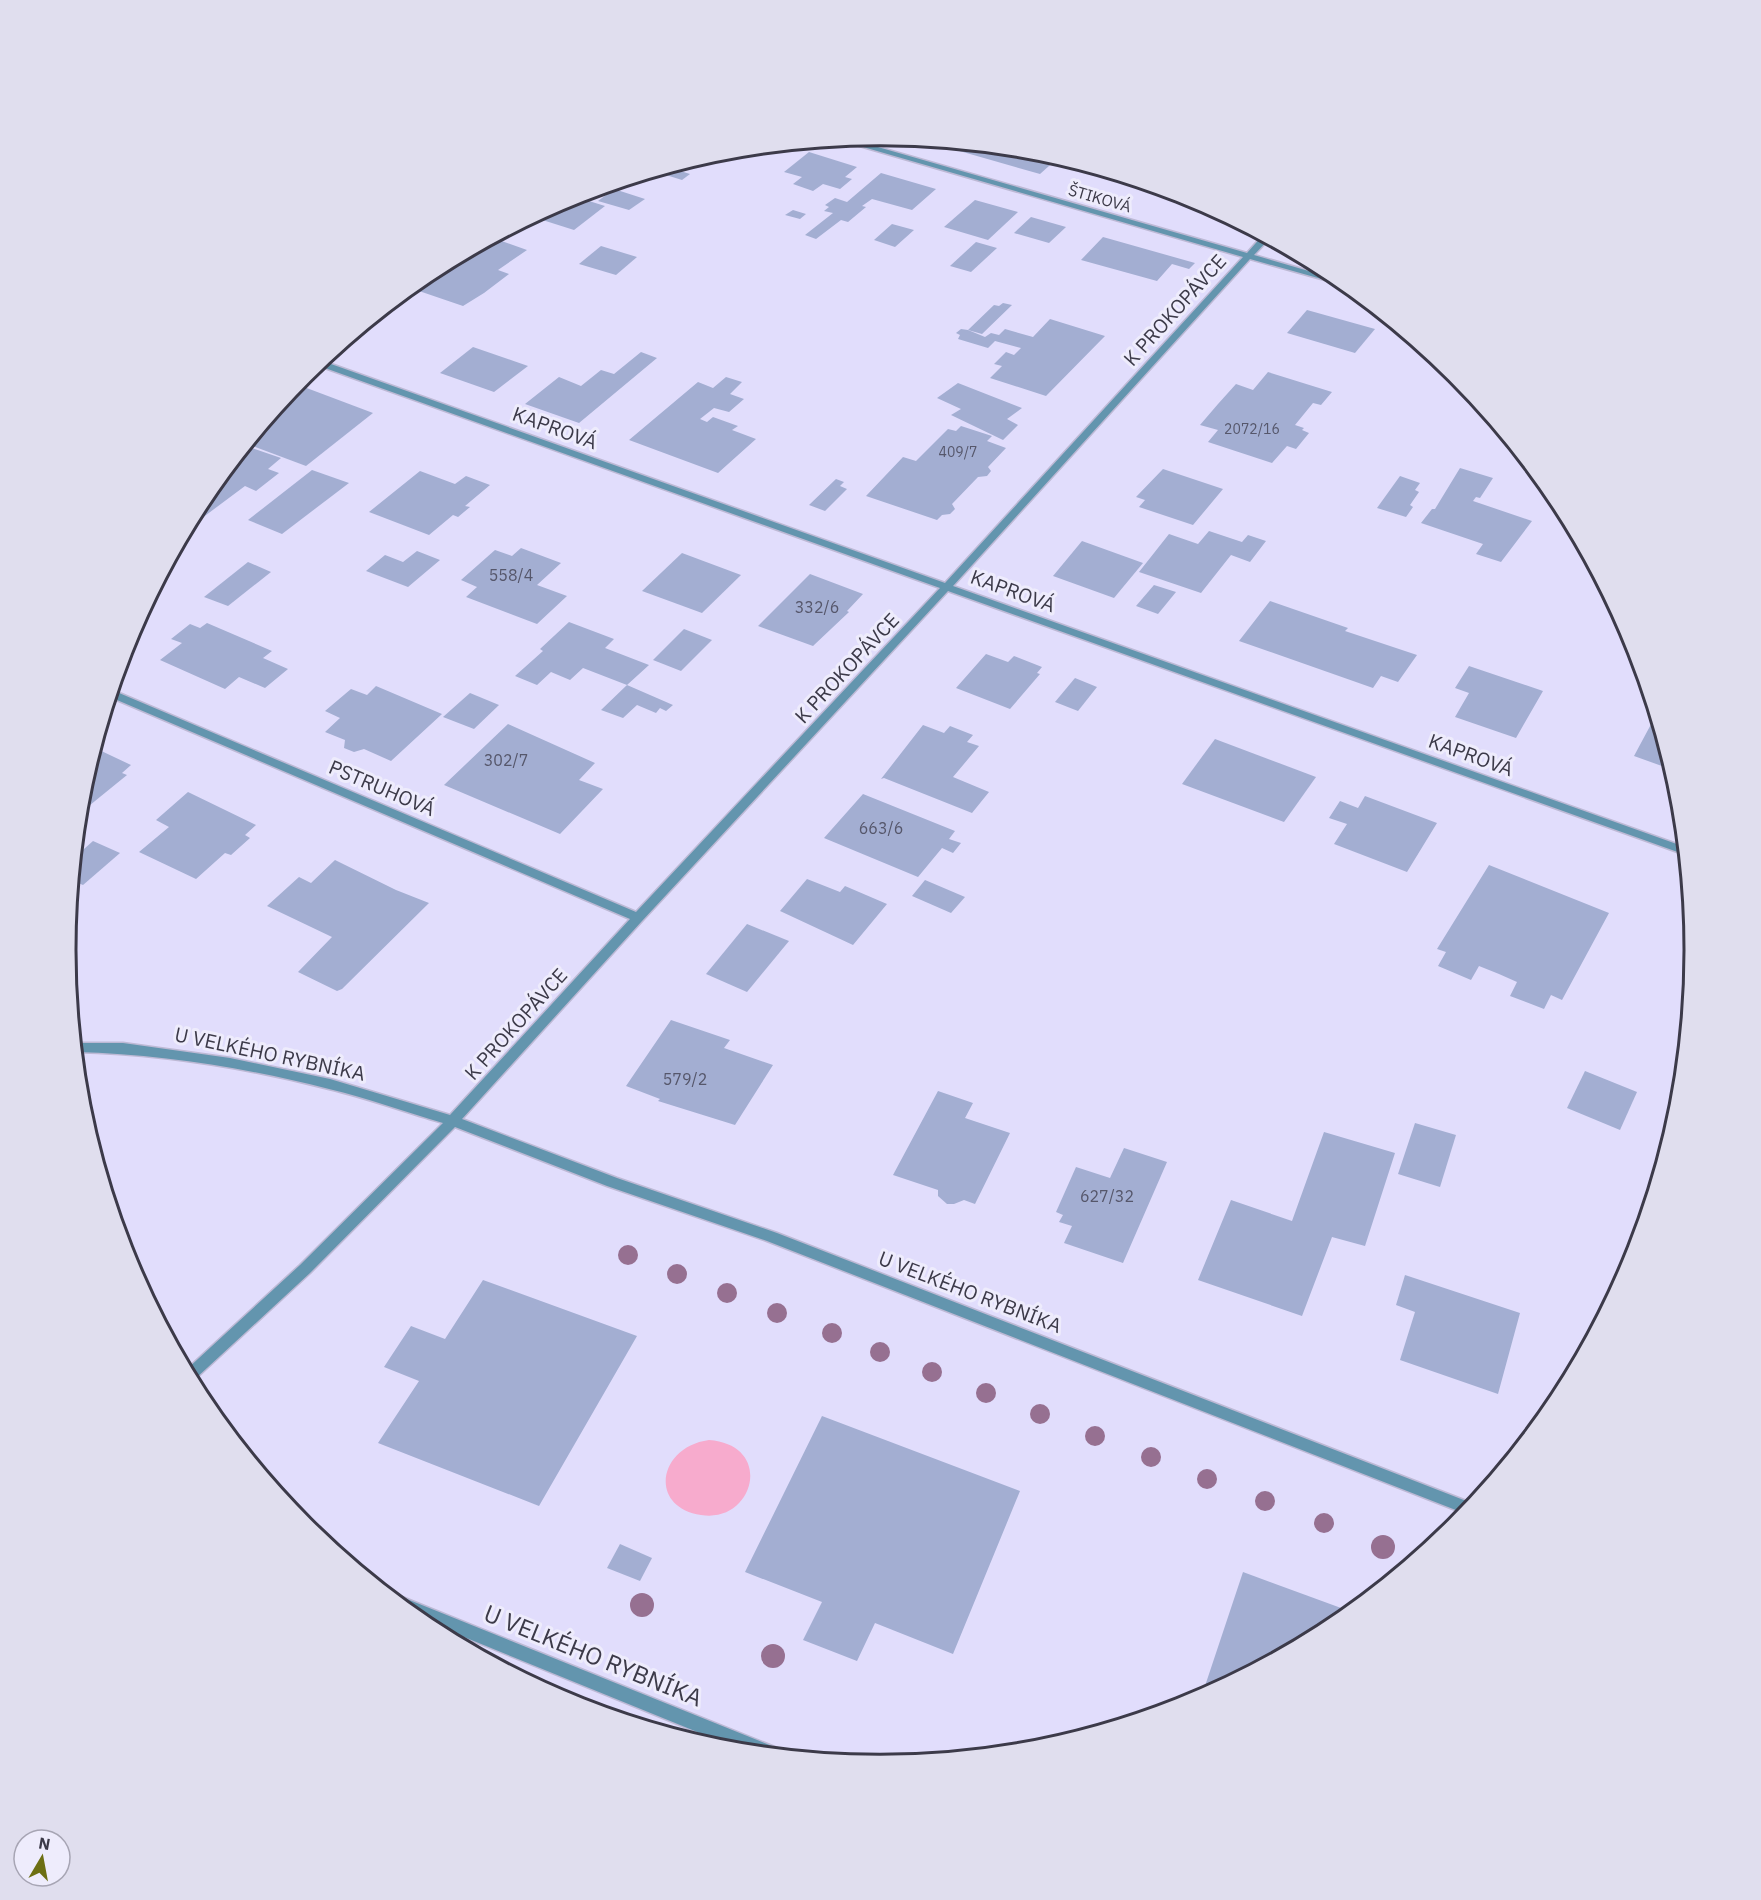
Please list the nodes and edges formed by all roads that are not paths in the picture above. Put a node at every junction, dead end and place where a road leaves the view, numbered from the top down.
1 (869, 146) edge
2 (1261, 242) edge
3 (1248, 256) junction
4 (1320, 277) edge
5 (328, 366) dead end
6 (948, 586) junction
7 (118, 696) edge
8 (1678, 849) edge
9 (638, 918) junction
10 (82, 1047) edge
11 (453, 1122) junction
12 (195, 1370) edge
13 (1461, 1506) edge
14 (427, 1614) edge
15 (740, 1742) edge

1 - 3 street, ŠTIKOVÁ
2 - 3 street, K PROKOPÁVCE
3 - 4 street, ŠTIKOVÁ
3 - 6 street, K PROKOPÁVCE
5 - 6 street, KAPROVÁ
6 - 8 street, KAPROVÁ
6 - 9 street, K PROKOPÁVCE
7 - 9 street, PSTRUHOVÁ
9 - 11 street, K PROKOPÁVCE
10 - 11 street, U VELKÉHO RYBNÍKA
11 - 12 street
11 - 13 street, U VELKÉHO RYBNÍKA
14 - 15 street, U VELKÉHO RYBNÍKA

